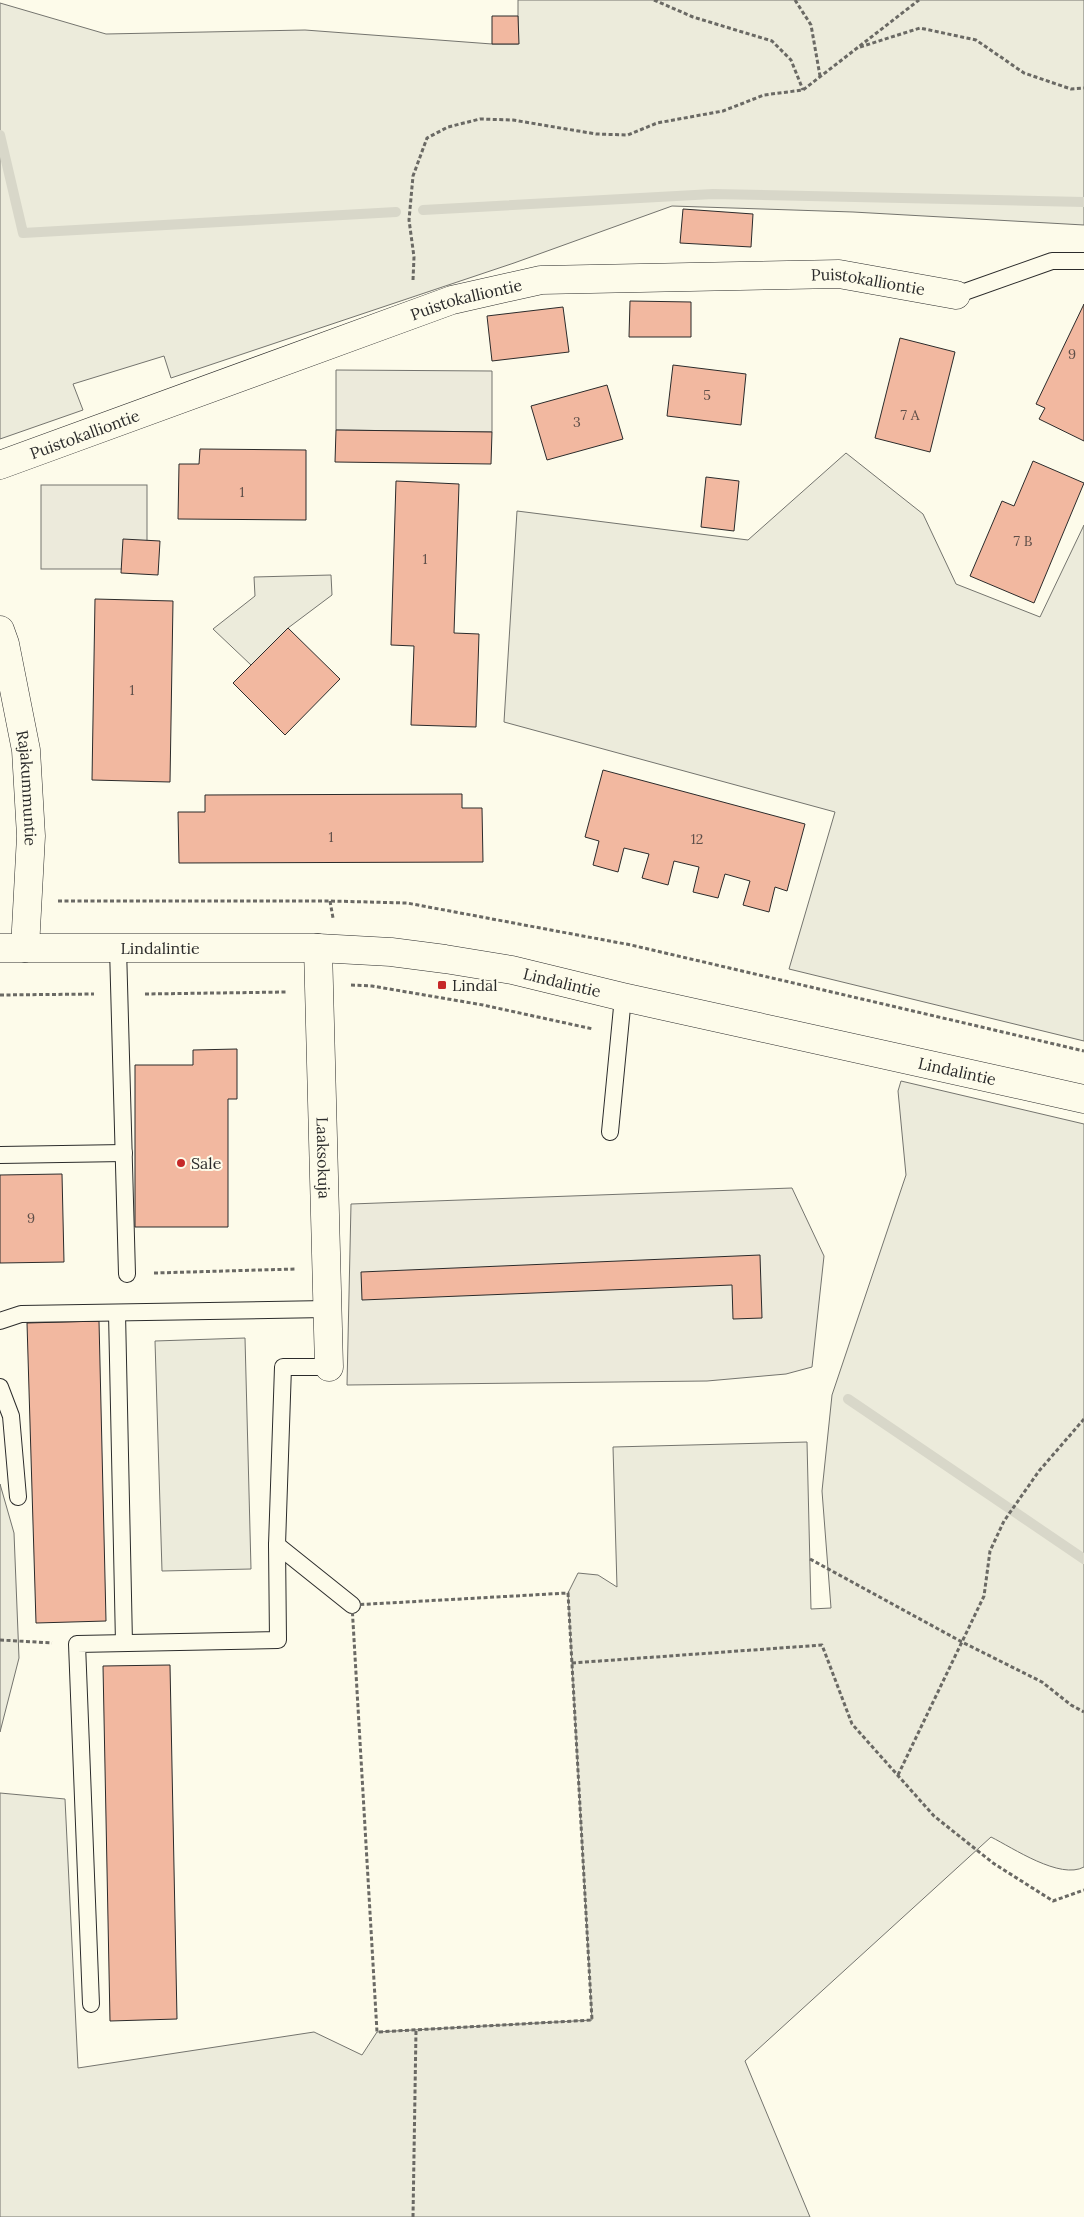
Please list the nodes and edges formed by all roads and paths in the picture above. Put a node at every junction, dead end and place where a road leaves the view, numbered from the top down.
1 (654, 0) edge
2 (795, 0) edge
3 (919, 0) edge
4 (857, 48) junction
5 (820, 76) junction
6 (1084, 88) edge
7 (803, 90) junction
8 (1084, 261) edge
9 (956, 295) joint
10 (424, 310) junction
11 (0, 465) edge
12 (0, 630) edge
13 (28, 902) junction
14 (12, 948) edge
15 (118, 948) junction
16 (318, 948) junction
17 (319, 991) junction
18 (120, 994) junction
19 (0, 995) edge
20 (623, 997) junction
21 (618, 1034) junction
22 (1084, 1051) edge
23 (1084, 1099) edge
24 (610, 1132) dead end
25 (124, 1153) junction
26 (0, 1155) edge
27 (326, 1268) junction
28 (127, 1274) joint
29 (326, 1309) junction
30 (116, 1313) junction
31 (0, 1321) edge
32 (329, 1367) joint
33 (0, 1387) edge
34 (1084, 1419) edge
35 (18, 1497) dead end
36 (277, 1544) junction
37 (810, 1559) dead end
38 (352, 1605) junction
39 (0, 1640) edge
40 (962, 1642) junction
41 (124, 1643) junction
42 (77, 1644) junction
43 (572, 1662) junction
44 (1084, 1712) edge
45 (898, 1775) junction
46 (1084, 1890) edge
47 (91, 2004) dead end
48 (416, 2030) junction
49 (413, 2217) edge

1 - 7 path
2 - 5 path
3 - 4 path
4 - 5 path
4 - 6 path
5 - 7 path
7 - 10 path
8 - 9 lane
9 - 10 street, Puistokalliontie
10 - 11 street, Puistokalliontie
12 - 13 street, Rajakummuntie
13 - 14 street, Rajakummuntie
13 - 22 path
14 - 15 street, Lindalintie
15 - 16 street, Lindalintie
15 - 18 lane
16 - 17 street, Laaksokuja
16 - 20 street, Lindalintie
17 - 18 path
17 - 21 path
17 - 27 street, Laaksokuja
18 - 19 path
18 - 25 lane
20 - 21 lane
20 - 23 street, Lindalintie
21 - 24 lane
25 - 26 lane
25 - 28 lane
27 - 28 path
27 - 29 street, Laaksokuja
29 - 30 lane
29 - 32 street, Laaksokuja
30 - 31 lane
30 - 41 lane
32 - 36 lane
33 - 35 lane
34 - 40 path
36 - 38 lane
36 - 41 lane
37 - 40 path
38 - 43 path
38 - 48 path
39 - 42 path
40 - 44 path
40 - 45 path
41 - 42 lane
42 - 47 lane
43 - 45 path
43 - 48 path
45 - 46 path
48 - 49 path

